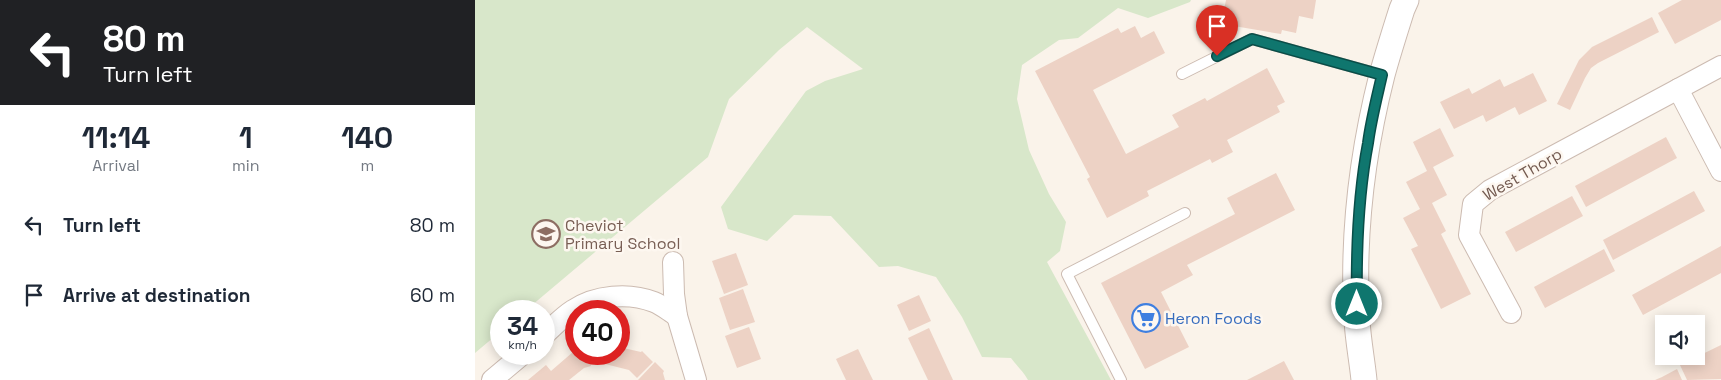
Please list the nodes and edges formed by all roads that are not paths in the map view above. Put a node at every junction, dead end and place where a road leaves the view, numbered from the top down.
1 (1406, 0) edge
2 (1721, 66) edge
3 (1182, 74) dead end
4 (1382, 75) junction
5 (1678, 89) junction
6 (1721, 171) edge
7 (1185, 213) dead end
8 (673, 262) dead end
9 (1511, 313) dead end
10 (677, 316) junction
11 (555, 326) edge
12 (510, 365) edge
13 (492, 380) edge
14 (696, 380) edge
15 (1121, 380) edge
16 (1364, 380) edge

1 - 4 street
2 - 5 street, West Thorp
3 - 4 lane
4 - 16 street
5 - 6 street
5 - 9 street, West Thorp
7 - 15 lane
8 - 10 street
10 - 11 street
10 - 14 street
12 - 13 street

